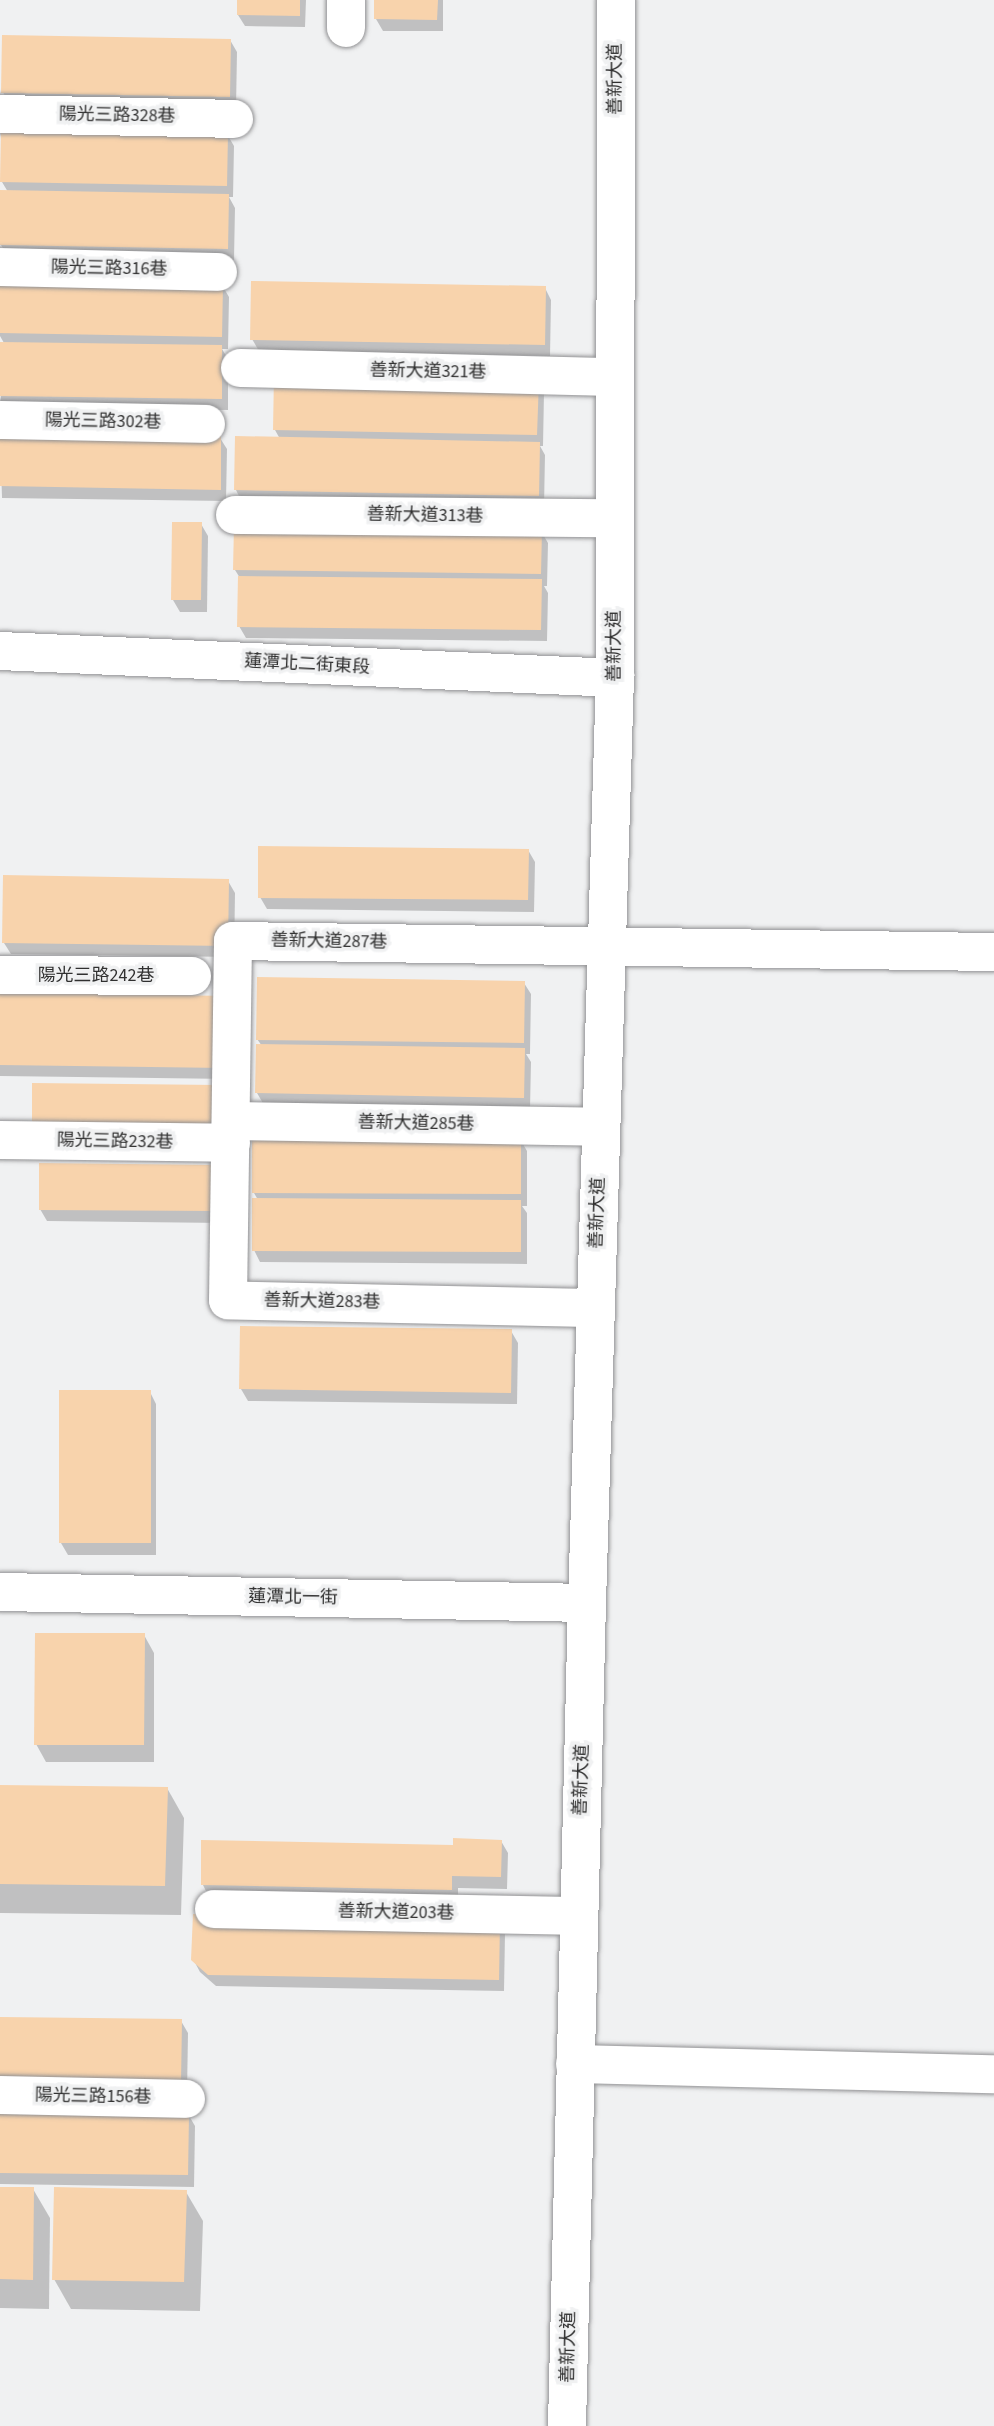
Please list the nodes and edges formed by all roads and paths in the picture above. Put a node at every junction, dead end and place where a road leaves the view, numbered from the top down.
1 (616, 0) edge
2 (0, 114) edge
3 (234, 119) dead end
4 (0, 267) edge
5 (218, 272) dead end
6 (240, 368) dead end
7 (615, 377) junction
8 (0, 420) edge
9 (206, 424) dead end
10 (235, 514) dead end
11 (615, 518) junction
12 (0, 651) edge
13 (615, 678) junction
14 (606, 946) junction
15 (994, 952) edge
16 (0, 975) edge
17 (192, 976) dead end
18 (600, 1127) junction
19 (230, 1132) junction
20 (0, 1140) edge
21 (595, 1308) junction
22 (0, 1592) edge
23 (587, 1603) junction
24 (214, 1909) dead end
25 (579, 1916) junction
26 (575, 2064) junction
27 (994, 2074) edge
28 (0, 2095) edge
29 (186, 2099) dead end
30 (567, 2426) edge

1 - 7 street, 善新大道
2 - 3 street, 陽光三路328巷
4 - 5 street, 陽光三路316巷
6 - 7 street, 善新大道321巷
7 - 11 street, 善新大道
8 - 9 street, 陽光三路302巷
10 - 11 street, 善新大道313巷
11 - 13 street, 善新大道
12 - 13 street, 蓮潭北二街東段
13 - 14 street, 善新大道
14 - 15 street
14 - 18 street, 善新大道
14 - 19 street, 善新大道287巷
16 - 17 street, 陽光三路242巷
18 - 19 street, 善新大道285巷
18 - 21 street, 善新大道
19 - 20 street, 陽光三路232巷
19 - 21 street, 善新大道283巷
21 - 23 street, 善新大道
22 - 23 street, 蓮潭北一街
23 - 25 street, 善新大道
24 - 25 street, 善新大道203巷
25 - 26 street, 善新大道
26 - 27 street
26 - 30 street, 善新大道
28 - 29 street, 陽光三路156巷

